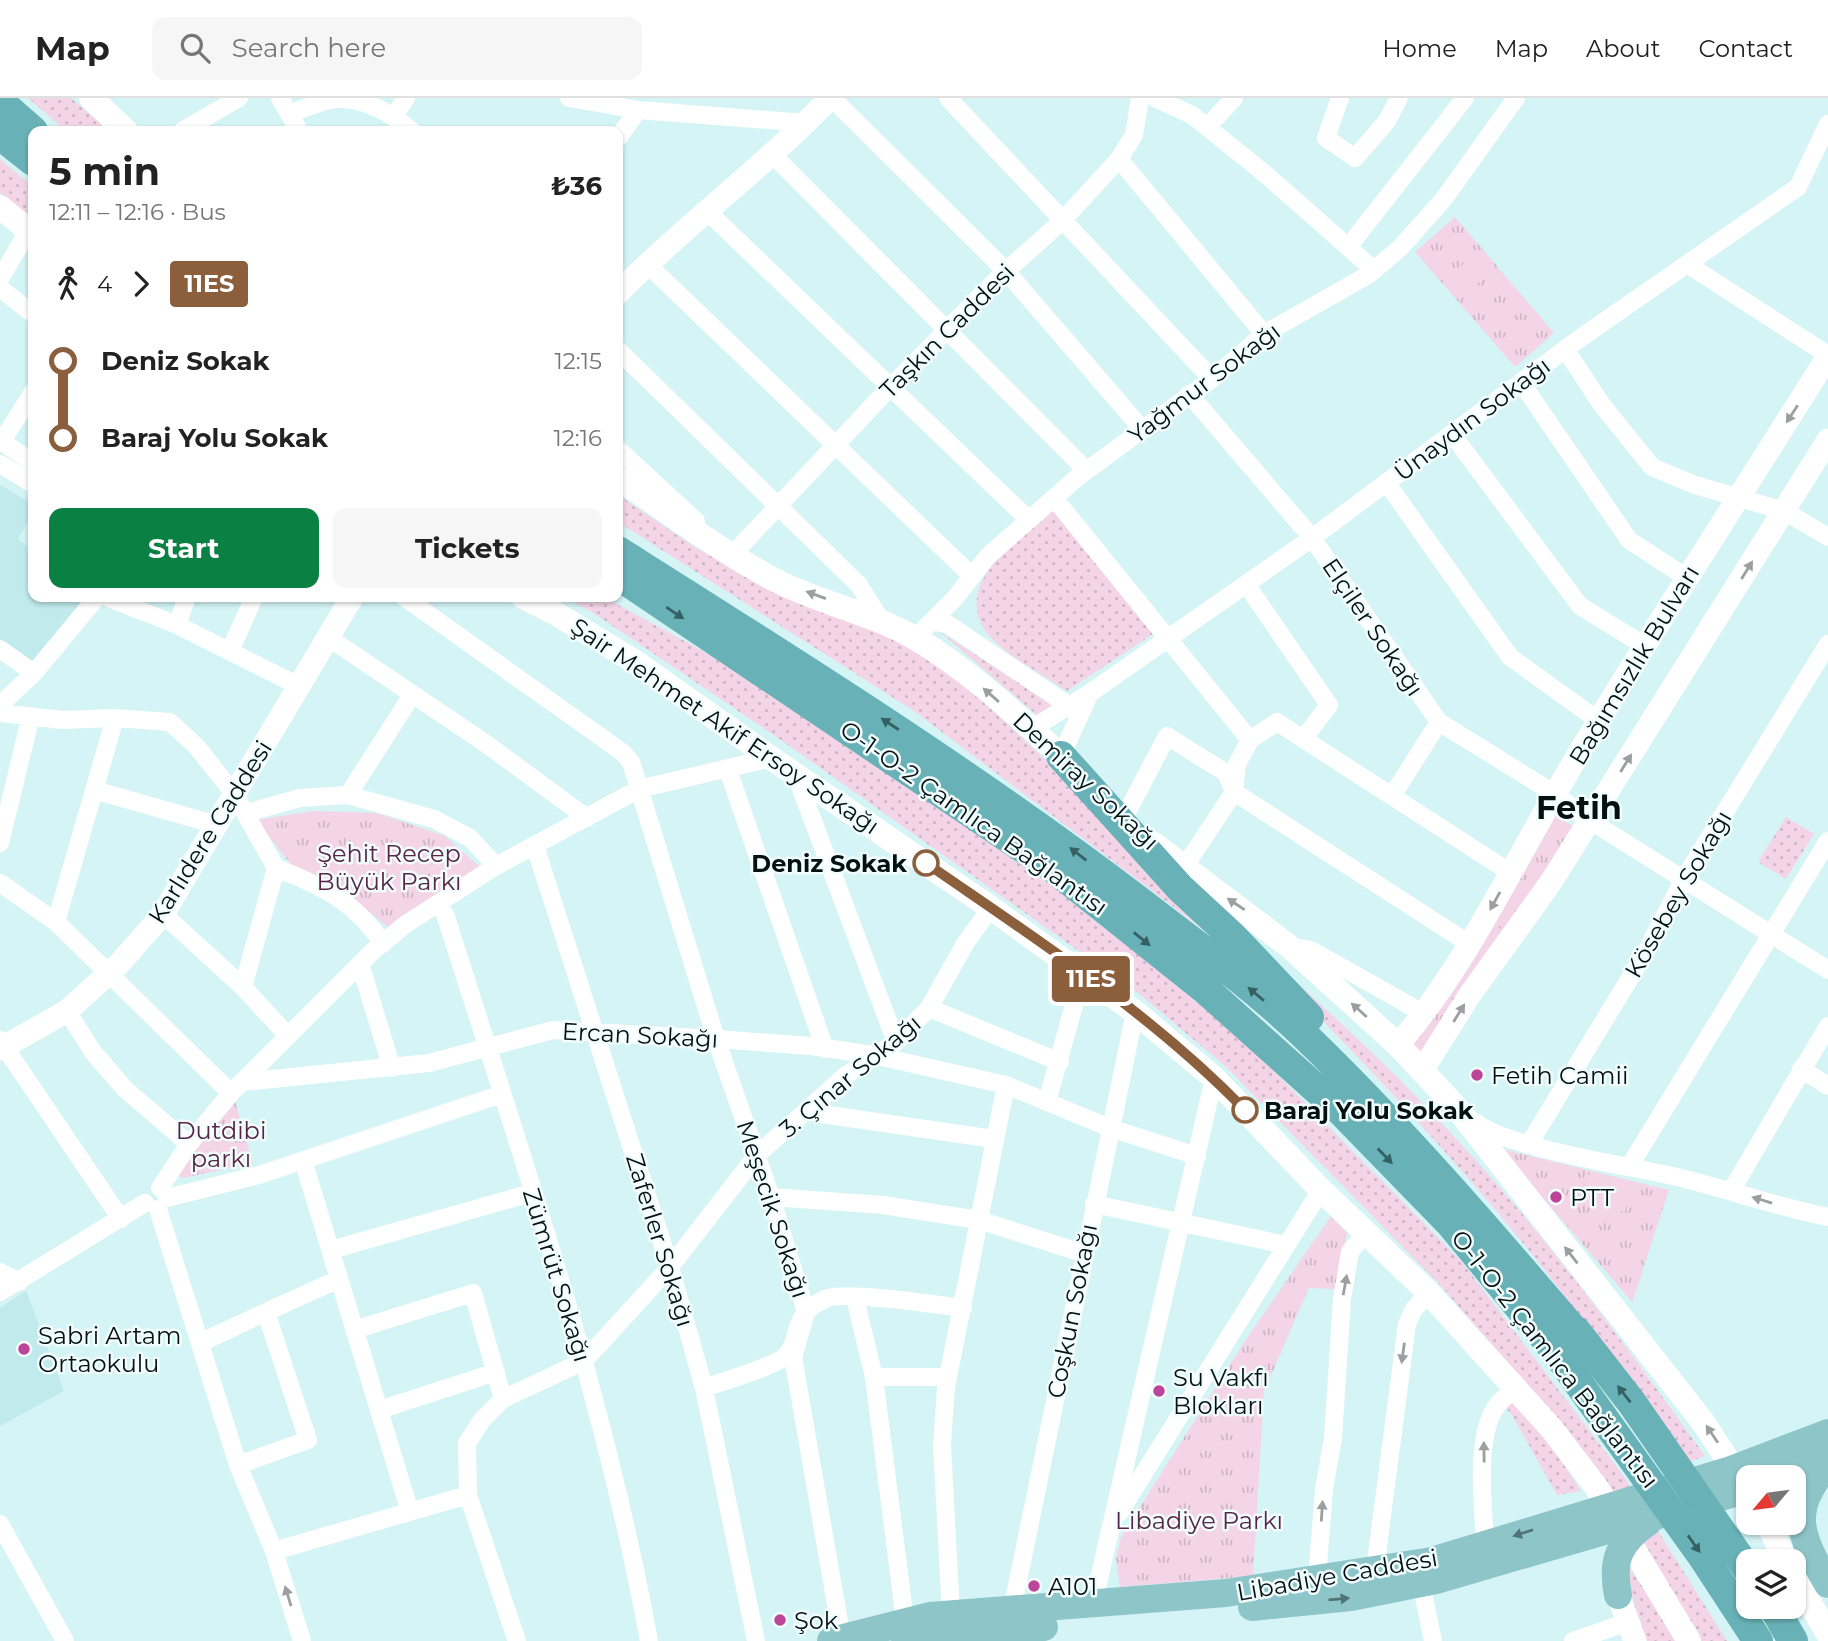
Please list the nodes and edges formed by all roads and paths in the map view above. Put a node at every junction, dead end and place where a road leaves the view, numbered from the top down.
1 (91, 98) edge
2 (239, 98) edge
3 (406, 98) edge
4 (569, 98) edge
5 (831, 98) edge
6 (948, 98) edge
7 (1140, 98) edge
8 (1155, 98) edge
9 (1234, 98) edge
10 (1340, 98) edge
11 (1399, 98) edge
12 (1465, 98) edge
13 (1516, 98) edge
14 (0, 102) edge
15 (285, 106) edge
16 (638, 110) junction
17 (394, 116) junction
18 (806, 123) junction
19 (1828, 124) edge
20 (121, 126) edge
21 (191, 126) edge
22 (296, 126) edge
23 (406, 126) edge
24 (28, 127) edge
25 (1207, 127) junction
26 (623, 131) edge
27 (0, 135) edge
28 (773, 155) junction
29 (28, 157) edge
30 (1118, 159) junction
31 (0, 207) edge
32 (707, 211) junction
33 (1062, 221) junction
34 (28, 230) edge
35 (28, 237) edge
36 (1349, 246) junction
37 (647, 264) junction
38 (1687, 264) junction
39 (1374, 270) junction
40 (1006, 271) junction
41 (0, 279) edge
42 (0, 288) edge
43 (623, 288) edge
44 (28, 310) edge
45 (947, 330) junction
46 (1264, 334) junction
47 (1565, 349) junction
48 (623, 355) edge
49 (1828, 356) edge
50 (1212, 379) junction
51 (1521, 382) junction
52 (891, 386) junction
53 (1189, 394) junction
54 (28, 400) edge
55 (1142, 429) junction
56 (1452, 434) junction
57 (1828, 440) edge
58 (1, 441) edge
59 (836, 444) junction
60 (623, 454) edge
61 (28, 460) edge
62 (0, 464) edge
63 (1086, 470) junction
64 (28, 481) edge
65 (623, 481) edge
66 (1387, 482) junction
67 (1054, 498) junction
68 (1738, 498) junction
69 (779, 505) junction
70 (1784, 511) junction
71 (1029, 520) junction
72 (1828, 537) edge
73 (1312, 538) junction
74 (623, 554) edge
75 (733, 554) junction
76 (972, 576) junction
77 (623, 578) edge
78 (1686, 578) junction
79 (1246, 584) junction
80 (93, 602) edge
81 (119, 602) edge
82 (185, 602) edge
83 (252, 602) edge
84 (352, 602) edge
85 (411, 602) edge
86 (533, 602) edge
87 (880, 619) junction
88 (177, 625) junction
89 (923, 630) junction
90 (329, 638) junction
91 (1165, 639) junction
92 (1828, 644) edge
93 (1645, 646) junction
94 (0, 649) edge
95 (230, 651) junction
96 (34, 673) junction
97 (299, 687) junction
98 (1090, 693) junction
99 (412, 695) junction
100 (0, 705) edge
101 (1069, 706) junction
102 (0, 713) edge
103 (31, 716) junction
104 (115, 718) junction
105 (1600, 721) junction
106 (1438, 722) junction
107 (1031, 729) junction
108 (1304, 738) junction
109 (1250, 740) junction
110 (1061, 756) junction
111 (771, 758) junction
112 (728, 770) junction
113 (795, 772) junction
114 (639, 789) junction
115 (94, 790) junction
116 (1234, 792) junction
117 (1555, 794) junction
118 (348, 795) junction
119 (1392, 796) junction
120 (240, 804) junction
121 (1125, 816) junction
122 (587, 818) junction
123 (1589, 820) junction
124 (217, 825) junction
125 (1828, 841) edge
126 (0, 843) edge
127 (535, 846) junction
128 (496, 866) junction
129 (276, 868) junction
130 (1183, 869) junction
131 (1511, 873) junction
132 (1684, 879) junction
133 (0, 883) edge
134 (991, 908) junction
135 (163, 915) junction
136 (444, 915) junction
137 (56, 922) junction
138 (1769, 934) junction
139 (383, 944) junction
140 (1471, 945) junction
141 (1290, 947) junction
142 (360, 964) junction
143 (1828, 970) edge
144 (1083, 972) junction
145 (107, 973) junction
146 (243, 987) junction
147 (929, 1008) junction
148 (67, 1011) junction
149 (1135, 1012) junction
150 (1425, 1014) junction
151 (1828, 1026) edge
152 (594, 1032) junction
153 (287, 1035) junction
154 (716, 1039) junction
155 (896, 1042) junction
156 (2, 1045) edge
157 (1398, 1045) junction
158 (487, 1047) junction
159 (825, 1049) junction
160 (873, 1055) junction
161 (1060, 1062) junction
162 (392, 1068) junction
163 (1801, 1069) junction
164 (1422, 1070) junction
165 (1214, 1078) junction
166 (1006, 1085) junction
167 (1828, 1086) edge
168 (237, 1087) junction
169 (502, 1094) junction
170 (1047, 1102) junction
171 (1455, 1107) junction
172 (808, 1112) junction
173 (1110, 1128) junction
174 (993, 1139) junction
175 (189, 1144) junction
176 (1529, 1144) junction
177 (757, 1155) junction
178 (1197, 1156) junction
179 (303, 1160) junction
180 (1629, 1167) junction
181 (1321, 1190) junction
182 (1731, 1191) junction
183 (531, 1193) junction
184 (771, 1198) junction
185 (157, 1199) junction
186 (1094, 1203) junction
187 (1828, 1217) edge
188 (121, 1219) junction
189 (979, 1220) junction
190 (1179, 1221) junction
191 (1367, 1231) junction
192 (1286, 1245) junction
193 (331, 1250) junction
194 (1085, 1254) junction
195 (670, 1267) junction
196 (0, 1272) edge
197 (339, 1279) junction
198 (19, 1282) junction
199 (0, 1292) edge
200 (1429, 1293) junction
201 (855, 1298) junction
202 (963, 1308) junction
203 (266, 1312) junction
204 (806, 1312) junction
205 (355, 1330) junction
206 (202, 1342) junction
207 (1588, 1347) junction
208 (584, 1361) junction
209 (496, 1372) junction
210 (874, 1377) junction
211 (948, 1377) junction
212 (704, 1388) junction
213 (1518, 1391) junction
214 (503, 1399) junction
215 (379, 1410) junction
216 (1828, 1433) edge
217 (1828, 1463) edge
218 (238, 1465) junction
219 (1791, 1465) edge
220 (1806, 1465) edge
221 (1736, 1470) edge
222 (1736, 1473) edge
223 (1736, 1494) edge
224 (468, 1495) junction
225 (1593, 1511) junction
226 (410, 1512) junction
227 (1662, 1514) junction
228 (0, 1524) edge
229 (1111, 1526) junction
230 (1485, 1545) junction
231 (1541, 1549) junction
232 (274, 1550) junction
233 (1736, 1553) edge
234 (1375, 1570) junction
235 (1317, 1579) junction
236 (1422, 1583) junction
237 (1828, 1584) edge
238 (1618, 1595) junction
239 (1806, 1596) edge
240 (1093, 1605) junction
241 (1012, 1610) junction
242 (951, 1614) junction
243 (1780, 1619) edge
244 (905, 1631) edge
245 (1632, 1632) edge
246 (1828, 1634) edge
247 (836, 1640) edge
248 (65, 1641) edge
249 (302, 1641) edge
250 (517, 1641) edge
251 (649, 1641) edge
252 (756, 1641) edge
253 (1433, 1641) edge
254 (1573, 1641) edge
255 (1689, 1641) edge
256 (1758, 1641) edge
257 (1793, 1641) edge

1 - 20 main road
2 - 21 street
3 - 17 street
4 - 16 street
5 - 18 street
5 - 40 street
6 - 33 street
7 - 30 street, Taşkın Caddesi
8 - 25 street
9 - 25 street
10 - 11 street
12 - 36 street
13 - 39 street, Yağmur Sokağı
14 - 24 highway
15 - 17 street
15 - 22 street
16 - 18 street
16 - 26 street
17 - 23 street
18 - 28 street
19 - 38 street, Ünaydın Sokağı
25 - 36 street
27 - 29 highway
28 - 32 street
28 - 45 street
30 - 33 street, Taşkın Caddesi
30 - 46 street
31 - 34 main road
32 - 37 street
32 - 52 street
33 - 40 street, Taşkın Caddesi
33 - 50 street
35 - 41 street
36 - 39 street
37 - 43 street
37 - 59 street
38 - 47 street, Ünaydın Sokağı
38 - 49 street
39 - 46 street, Yağmur Sokağı
40 - 45 street, Taşkın Caddesi
40 - 55 street
42 - 44 street
45 - 52 street, Taşkın Caddesi
45 - 63 street
46 - 50 street, Yağmur Sokağı
47 - 51 street, Ünaydın Sokağı
47 - 68 street
48 - 69 street
49 -> 68 street, Bağımsızlık Bulvarı
50 - 53 street, Yağmur Sokağı
51 - 56 street, Ünaydın Sokağı
51 - 78 street
52 - 59 street, Taşkın Caddesi
52 - 71 street
53 - 55 street, Yağmur Sokağı
53 - 73 street, Elçiler Sokağı
54 - 58 street
55 - 63 street, Yağmur Sokağı
56 - 66 street, Ünaydın Sokağı
56 - 93 street
57 - 70 street, Bağımsızlık Bulvarı
58 - 61 street
59 - 69 street, Taşkın Caddesi
59 - 76 street
60 - 75 street
62 - 64 street
63 - 67 street, Yağmur Sokağı
65 - 75 main road, Demiray Sokağı
66 - 73 street, Ünaydın Sokağı
66 - 105 street
67 - 71 street, Yağmur Sokağı
67 - 91 street
68 - 70 street
68 - 78 street, Bağımsızlık Bulvarı
69 - 75 street, Taşkın Caddesi
69 - 87 street
70 - 72 street
123 -> 70 street, Bağımsızlık Bulvarı
71 - 76 street, Yağmur Sokağı
73 - 79 street, Ünaydın Sokağı
73 - 106 street, Elçiler Sokağı
207 -> 74 highway
87 -> 75 main road, Demiray Sokağı
76 - 89 street, Yağmur Sokağı
77 -> 256 highway, O-1-O-2 Çamlıca Bağlantısı
78 - 93 street, Bağımsızlık Bulvarı
79 - 91 street, Ünaydın Sokağı
79 - 108 street
80 - 96 street
81 - 88 street
82 - 88 street
83 - 95 street
84 - 90 street, Karlıdere Caddesi
85 - 114 street, Meşecik Sokağı
86 - 111 main road, Şair Mehmet Akif Ersoy Sokağı
87 - 89 main road, Demiray Sokağı
88 - 95 street
89 - 101 street
107 -> 89 main road, Demiray Sokağı
90 - 97 street, Karlıdere Caddesi
90 - 99 street
91 - 98 street, Ünaydın Sokağı
91 - 109 street
92 - 132 street, Kösebey Sokağı
93 - 105 street, Bağımsızlık Bulvarı
94 - 96 street
95 - 97 street
96 - 100 street
97 - 120 street, Karlıdere Caddesi
98 - 101 street, Ünaydın Sokağı
98 - 110 street, Ünaydın Sokağı
99 - 118 street
99 - 122 street
101 - 107 street, Ünaydın Sokağı
102 - 103 street
103 - 104 street
103 - 126 street
104 - 115 street
104 - 120 street
105 - 117 street, Bağımsızlık Bulvarı
106 - 117 street, Elçiler Sokağı
106 - 119 street
107 - 110 main road, Demiray Sokağı
108 - 109 street
108 - 119 street
109 - 116 street
110 - 121 main road, Demiray Sokağı
110 - 207 highway
111 - 112 street
111 - 113 main road, Şair Mehmet Akif Ersoy Sokağı
112 - 114 street
112 - 159 street
113 - 134 main road, Şair Mehmet Akif Ersoy Sokağı
113 - 155 street
114 - 122 street
114 - 154 street, Meşecik Sokağı
115 - 124 street
115 - 137 street
116 - 121 street
116 - 130 street
116 - 140 street
117 - 123 street, Elçiler Sokağı
117 - 131 street, Bağımsızlık Bulvarı
118 - 120 street
118 - 128 street
119 - 131 street
120 - 124 street, Karlıdere Caddesi
120 - 129 street
121 - 130 main road, Demiray Sokağı
122 - 127 street
123 - 132 street, Elçiler Sokağı
164 -> 123 street, Bağımsızlık Bulvarı
124 - 135 street, Karlıdere Caddesi
125 - 138 street
127 - 128 street
127 - 152 street, Zaferler Sokağı
128 - 136 street
128 - 139 street
129 - 139 street
129 - 146 street
141 -> 130 main road, Demiray Sokağı
131 -> 140 street, Bağımsızlık Bulvarı
132 - 138 street, Elçiler Sokağı
132 - 176 street, Kösebey Sokağı
133 - 137 street
134 - 144 main road, Şair Mehmet Akif Ersoy Sokağı
134 - 147 street, 3. Çınar Sokağı
135 - 145 street, Karlıdere Caddesi
135 - 146 street
136 - 139 street
136 - 158 street, Zümrüt Sokağı
137 - 145 street
138 - 143 street, Elçiler Sokağı
138 - 180 street
139 - 142 street
140 - 150 street, Bağımsızlık Bulvarı
141 - 150 street
157 -> 141 main road, Demiray Sokağı
142 - 153 street
142 - 162 street
144 - 149 main road, Şair Mehmet Akif Ersoy Sokağı
144 - 161 street
145 - 148 street, Karlıdere Caddesi
145 - 168 street
146 - 153 street
147 - 155 street, 3. Çınar Sokağı
147 - 161 street
148 - 156 street, Karlıdere Caddesi
148 - 175 street
149 - 165 main road, Şair Mehmet Akif Ersoy Sokağı
149 - 173 street, Coşkun Sokağı
150 - 157 street, Bağımsızlık Bulvarı
151 - 163 street
152 - 154 street, Ercan Sokağı
152 - 158 street, Ercan Sokağı
152 - 195 street, Zaferler Sokağı
153 - 168 street
154 - 159 street, Ercan Sokağı
154 - 177 street, Meşecik Sokağı
155 - 160 street, 3. Çınar Sokağı
156 - 188 street
157 - 164 main road, Demiray Sokağı
158 - 162 street, Ercan Sokağı
158 - 169 street, Zümrüt Sokağı
159 - 160 street, Ercan Sokağı
160 - 166 street, Ercan Sokağı
160 - 172 street, 3. Çınar Sokağı
161 - 170 street
162 - 168 street, Ercan Sokağı
163 - 167 street
163 - 182 street
164 - 171 main road, Demiray Sokağı
165 - 178 street
165 - 181 main road, Şair Mehmet Akif Ersoy Sokağı
166 - 170 street, Ercan Sokağı
166 - 174 street
168 - 175 street
169 - 179 street
169 - 183 street, Zümrüt Sokağı
170 - 173 street, Ercan Sokağı
171 - 176 street
222 -> 171 main road, Demiray Sokağı
172 - 174 street
172 - 177 street, 3. Çınar Sokağı
173 - 178 street, Ercan Sokağı
173 - 186 street, Coşkun Sokağı
174 - 189 street
175 - 185 street
176 - 180 street
177 - 184 street, Meşecik Sokağı
177 - 195 street, 3. Çınar Sokağı
178 - 190 street
179 - 185 street
179 - 193 street
180 - 182 street
181 - 191 main road, Şair Mehmet Akif Ersoy Sokağı
181 - 192 street
187 -> 182 street
183 - 193 street
183 - 208 street, Zümrüt Sokağı
184 - 189 street
184 - 204 street, Meşecik Sokağı
185 - 188 street
185 - 206 street
186 - 190 street
186 - 194 street, Coşkun Sokağı
188 - 198 street
189 - 194 street
189 - 202 street
190 - 192 street
190 - 229 street
191 - 200 main road, Şair Mehmet Akif Ersoy Sokağı
235 -> 191 street
192 - 229 street
193 - 197 street
194 - 241 street, Coşkun Sokağı
195 - 208 street, 3. Çınar Sokağı
195 - 212 street, Zaferler Sokağı
196 - 198 street
197 - 203 street
197 - 205 street
198 - 199 street
200 - 213 main road, Şair Mehmet Akif Ersoy Sokağı
200 -> 234 street
201 - 202 street
201 - 204 street
201 - 210 street
202 - 211 street
203 - 206 street
203 - 218 street
204 - 212 street
204 - 247 street, Meşecik Sokağı
205 - 209 street
205 - 215 street
206 - 218 street
233 -> 207 highway, O-1-O-2 Çamlıca Bağlantısı
208 - 214 street
208 - 251 street, Zümrüt Sokağı
209 - 214 street
209 - 215 street
210 - 211 street
210 - 244 street
211 - 242 street
212 - 252 street, Zaferler Sokağı
213 - 225 main road, Şair Mehmet Akif Ersoy Sokağı
230 -> 213 street
214 - 224 street
215 - 226 street
216 - 219 main road, Libadiye Caddesi
217 - 220 main road, Libadiye Caddesi
217 - 237 main road
218 - 232 street
221 - 225 main road, Libadiye Caddesi
223 - 227 main road, Libadiye Caddesi
224 - 226 street
224 - 250 street
225 - 227 main road, Libadiye Caddesi
225 -> 230 main road, Libadiye Caddesi
225 - 231 main road, Libadiye Caddesi
225 - 255 main road, Şair Mehmet Akif Ersoy Sokağı
226 - 232 street
227 - 238 main road
228 - 248 street
229 - 240 street
230 - 234 main road, Libadiye Caddesi
231 - 236 main road, Libadiye Caddesi
231 - 238 main road
249 -> 232 street
234 - 235 main road, Libadiye Caddesi
235 - 240 main road, Libadiye Caddesi
244 -> 236 main road, Libadiye Caddesi
236 - 253 street
238 - 245 street
239 - 246 main road
240 - 241 main road, Libadiye Caddesi
241 - 242 main road, Libadiye Caddesi
242 - 244 main road, Libadiye Caddesi
243 - 257 highway
244 - 247 main road, Libadiye Caddesi
245 - 254 street

